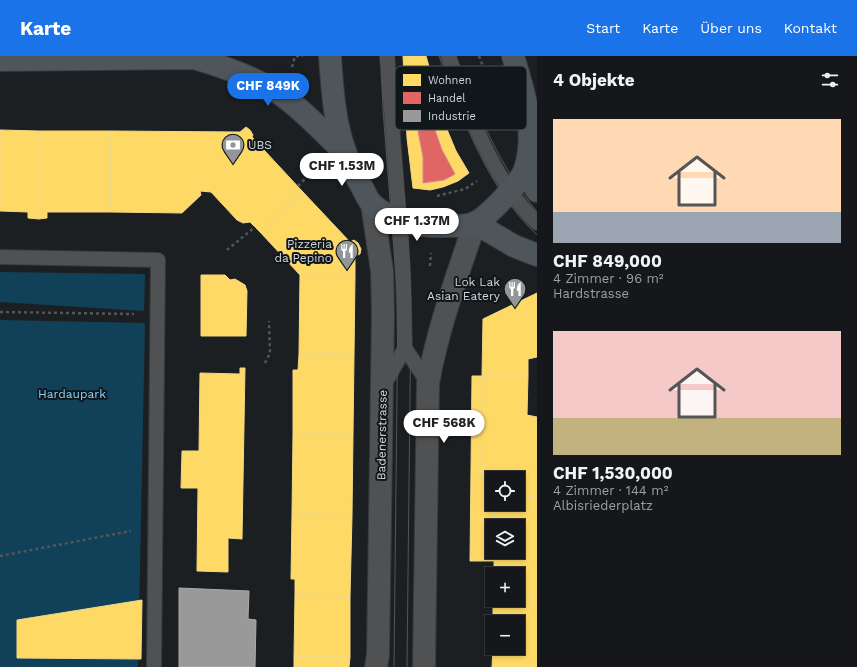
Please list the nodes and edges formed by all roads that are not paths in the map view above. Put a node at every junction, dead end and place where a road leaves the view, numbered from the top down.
1 (330, 56) edge
2 (387, 56) edge
3 (448, 56) edge
4 (513, 56) edge
5 (197, 57) edge
6 (0, 60) edge
7 (452, 66) edge
8 (516, 66) edge
9 (527, 108) edge
10 (478, 130) edge
11 (344, 152) junction
12 (525, 170) junction
13 (511, 191) junction
14 (537, 191) edge
15 (372, 204) junction
16 (399, 221) junction
17 (474, 223) junction
18 (537, 223) edge
19 (537, 255) edge
20 (0, 257) edge
21 (405, 348) junction
22 (428, 383) junction
23 (382, 388) junction
24 (154, 667) edge
25 (376, 667) edge
26 (424, 667) edge

1 - 11 main road
2 - 16 lane
3 - 7 lane
4 - 8 main road
5 - 6 main road
5 - 11 main road
9 - 12 main road
10 - 13 lane
11 - 15 main road
12 - 13 main road
12 - 14 main road
13 - 17 main road
13 - 18 lane
15 - 16 main road
15 - 23 street, Badenerstrasse
16 - 17 main road
16 - 21 lane
17 - 19 main road
17 - 22 street
20 - 24 lane
21 - 22 lane
21 - 23 lane
22 - 26 street
23 - 25 street, Badenerstrasse

